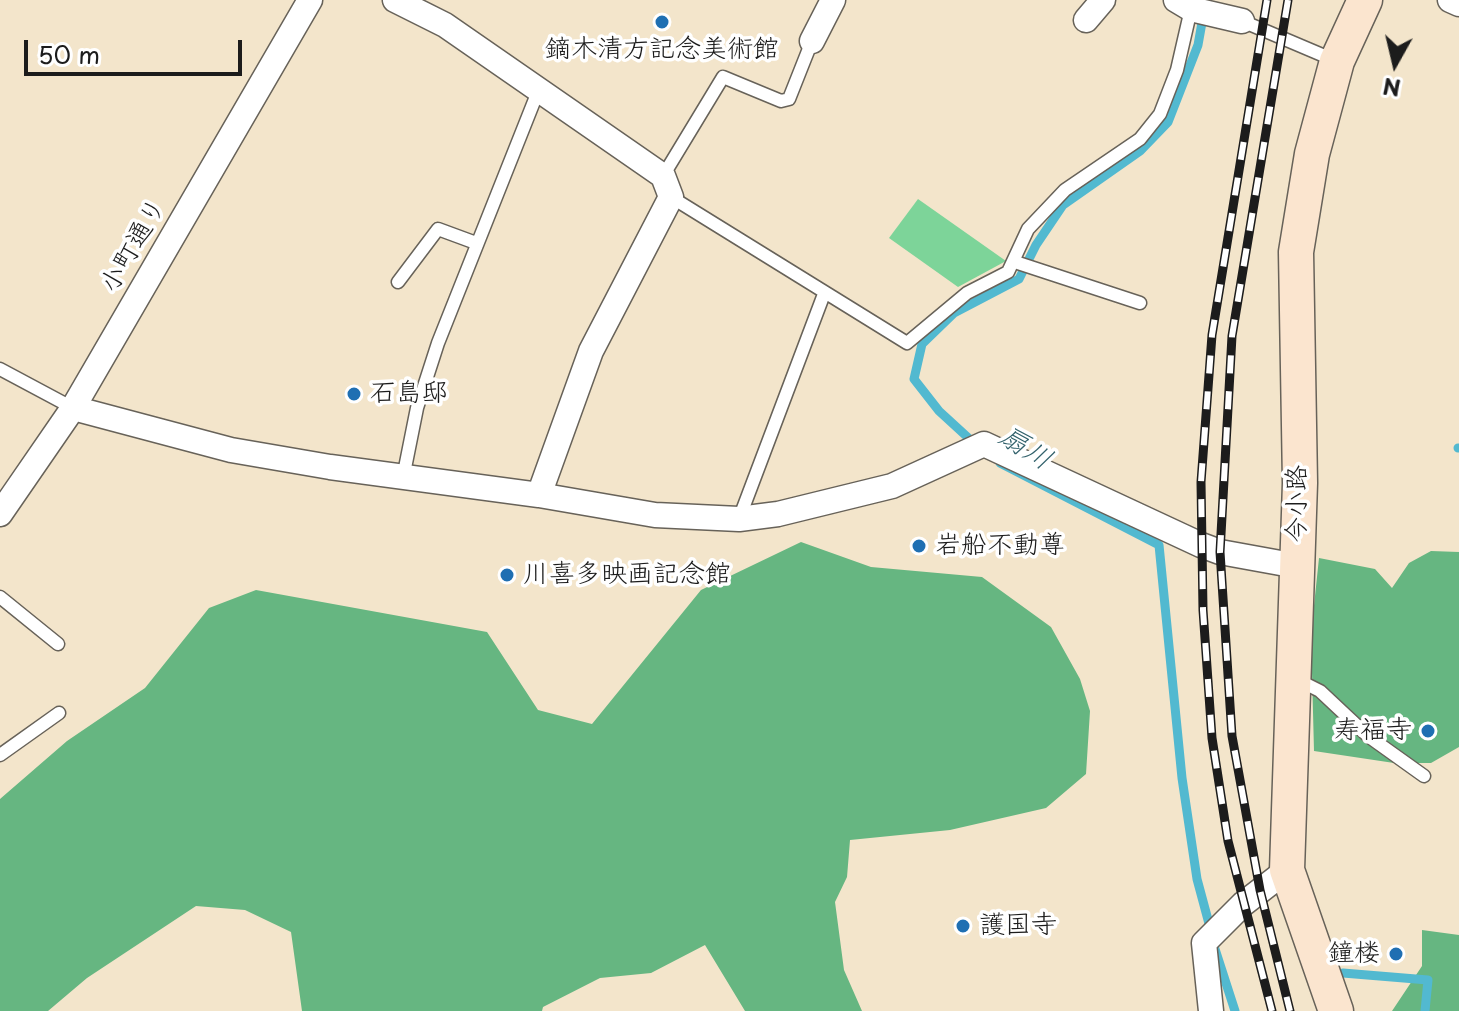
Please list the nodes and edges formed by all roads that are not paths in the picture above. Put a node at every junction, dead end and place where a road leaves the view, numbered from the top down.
1 (310, 0) edge
2 (395, 0) edge
3 (833, 0) edge
4 (1103, 0) edge
5 (1365, 0) edge
6 (1450, 0) edge
7 (1459, 4) edge
8 (1199, 5) edge
9 (1086, 20) dead end
10 (1242, 21) joint
11 (812, 41) joint
12 (1337, 61) junction
13 (539, 89) junction
14 (667, 186) junction
15 (476, 243) junction
16 (1015, 262) junction
17 (398, 282) dead end
18 (824, 294) junction
19 (1140, 303) dead end
20 (0, 369) edge
21 (73, 408) junction
22 (403, 478) junction
23 (539, 495) junction
24 (0, 514) edge
25 (739, 519) junction
26 (1297, 566) junction
27 (0, 597) edge
28 (58, 644) dead end
29 (1294, 678) junction
30 (59, 713) dead end
31 (0, 755) edge
32 (1424, 776) dead end
33 (1287, 870) junction
34 (1204, 943) junction
35 (1211, 1011) edge
36 (1224, 1011) edge
37 (1336, 1011) edge

1 - 21 street, 小町通り
2 - 13 street
3 - 11 street
4 - 9 street
5 - 12 street, 今小路
6 - 7 street
8 - 10 street
8 - 16 lane
10 - 12 lane
11 - 14 lane
12 - 26 street, 今小路
13 - 14 street
13 - 15 lane
14 - 18 lane
14 - 23 street
15 - 17 lane
15 - 22 lane
16 - 18 lane
16 - 19 lane
18 - 25 lane
20 - 21 lane
21 - 22 street
21 - 24 street, 小町通り
22 - 23 street
23 - 25 street
25 - 26 street
26 - 29 street, 今小路
27 - 28 lane
29 - 32 lane
29 - 33 street, 今小路
30 - 31 lane
33 - 34 street
33 - 37 street, 今小路
34 - 35 street
34 - 36 lane

